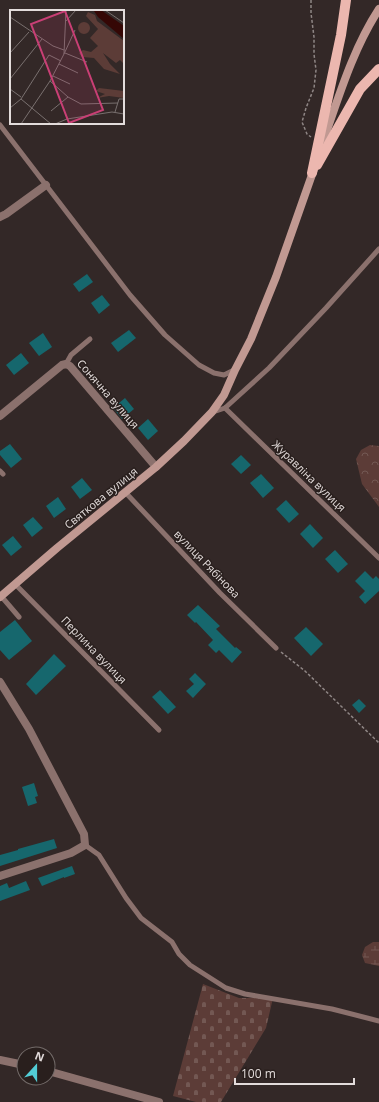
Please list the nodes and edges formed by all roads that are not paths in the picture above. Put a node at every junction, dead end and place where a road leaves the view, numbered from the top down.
1 (346, 0) edge
2 (379, 10) edge
3 (379, 69) edge
4 (0, 125) edge
5 (312, 173) junction
6 (46, 185) junction
7 (0, 217) edge
8 (379, 249) edge
9 (90, 339) dead end
10 (66, 364) junction
11 (235, 370) junction
12 (226, 408) junction
13 (212, 412) junction
14 (0, 416) edge
15 (156, 466) junction
16 (125, 492) junction
17 (379, 558) edge
18 (15, 584) junction
19 (1, 597) edge
20 (19, 618) dead end
21 (276, 648) road end
22 (0, 682) edge
23 (159, 730) dead end
24 (85, 845) junction
25 (0, 876) edge
26 (379, 1021) edge
27 (0, 1060) edge
28 (16, 1063) edge
29 (56, 1073) edge
30 (159, 1102) edge

1 - 5 main road
2 - 5 main road, Святкова вулиця
3 - 5 main road
4 - 6 lane
5 - 11 main road, Святкова вулиця
6 - 7 street
6 - 11 lane
8 - 12 lane
9 - 10 lane
10 - 14 street, Сонячна вулиця
10 - 15 street, Сонячна вулиця
11 - 13 main road, Святкова вулиця
12 - 13 lane
12 - 17 lane, Журавліна вулиця
13 - 15 main road, Святкова вулиця
15 - 16 main road, Святкова вулиця
16 - 18 main road, Святкова вулиця
16 - 21 lane, вулиця Рябінова
18 - 19 main road, Святкова вулиця
18 - 23 lane, Перлина вулиця
19 - 20 lane
22 - 24 street
24 - 25 street
24 - 26 lane
27 - 28 street
29 - 30 street

